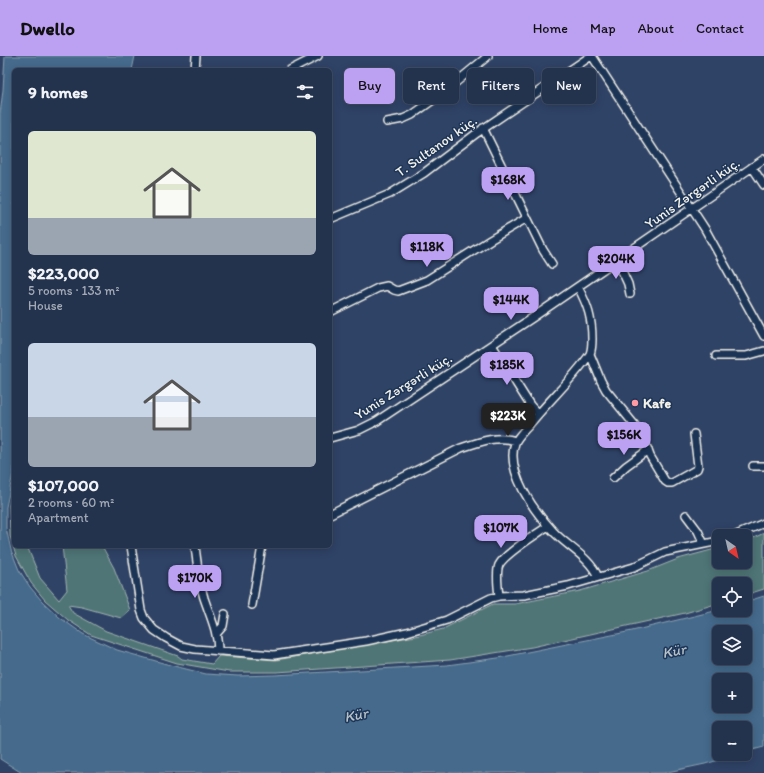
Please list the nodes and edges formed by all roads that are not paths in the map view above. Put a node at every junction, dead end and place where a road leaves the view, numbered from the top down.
1 (196, 56) edge
2 (318, 56) edge
3 (488, 56) edge
4 (591, 56) edge
5 (195, 68) edge
6 (294, 68) edge
7 (387, 122) dead end
8 (483, 128) junction
9 (764, 159) edge
10 (752, 167) junction
11 (764, 185) edge
12 (692, 209) junction
13 (332, 218) edge
14 (527, 218) junction
15 (617, 260) junction
16 (552, 264) dead end
17 (578, 287) junction
18 (630, 294) dead end
19 (332, 311) edge
20 (764, 336) edge
21 (492, 345) junction
22 (764, 351) edge
23 (590, 354) junction
24 (716, 356) dead end
25 (538, 414) junction
26 (694, 434) dead end
27 (332, 437) edge
28 (516, 441) junction
29 (648, 450) junction
30 (753, 466) dead end
31 (764, 466) edge
32 (614, 478) dead end
33 (332, 513) edge
34 (686, 515) dead end
35 (764, 523) edge
36 (548, 526) junction
37 (750, 529) edge
38 (712, 542) edge
39 (704, 544) junction
40 (131, 548) edge
41 (195, 548) edge
42 (262, 548) edge
43 (598, 577) junction
44 (499, 596) junction
45 (252, 606) dead end
46 (225, 614) dead end
47 (217, 633) junction
48 (218, 651) junction

1 - 5 street
2 - 6 street
3 - 7 street
4 - 8 street, T. Sultanov küç.
4 - 12 street
8 - 13 street, T. Sultanov küç.
8 - 14 street
9 - 10 street, Yunis Zərgərli küç.
10 - 11 street
10 - 12 street, Yunis Zərgərli küç.
12 - 15 street, Yunis Zərgərli küç.
12 - 20 street
14 - 16 street
14 - 19 street
15 - 17 street, Yunis Zərgərli küç.
15 - 18 street
17 - 21 street, Yunis Zərgərli küç.
17 - 23 street
21 - 25 street
21 - 27 street, Yunis Zərgərli küç.
22 - 24 street
23 - 25 street
23 - 29 street
25 - 28 street
26 - 29 street
28 - 33 street
28 - 36 street
29 - 32 street
30 - 31 street
34 - 39 street
35 - 37 street
36 - 43 street
36 - 44 street
38 - 39 street
39 - 43 street
40 - 48 street
41 - 47 street
42 - 45 street
43 - 44 street
44 - 48 street
46 - 47 street
47 - 48 street

